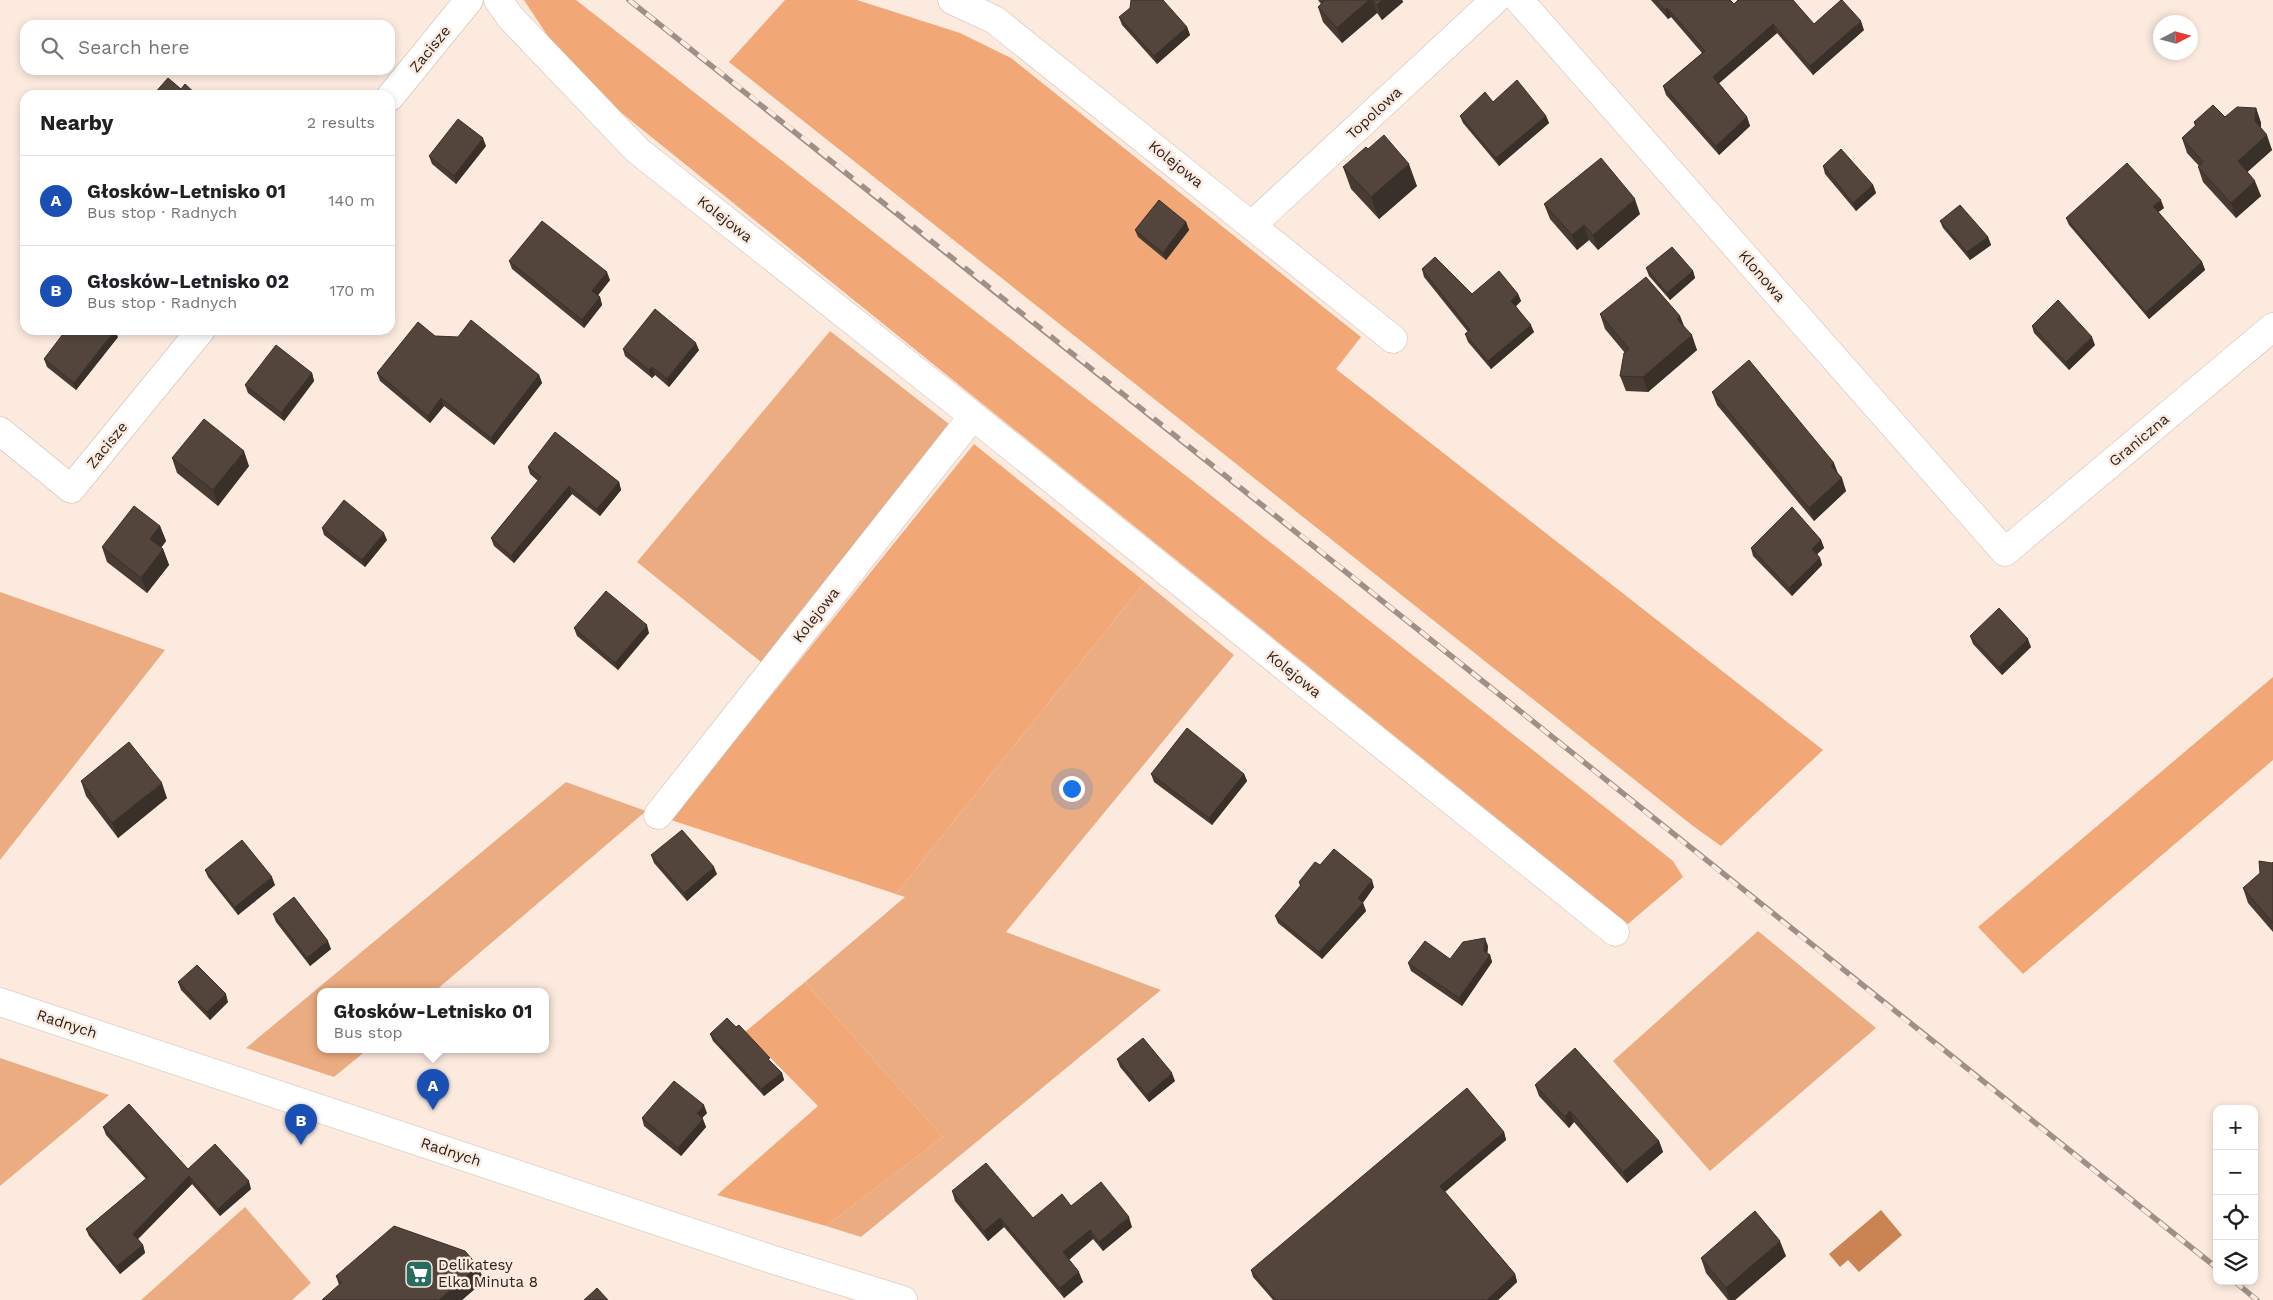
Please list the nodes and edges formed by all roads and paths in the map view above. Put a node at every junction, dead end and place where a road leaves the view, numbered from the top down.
1 (469, 0) edge
2 (498, 0) edge
3 (952, 0) edge
4 (1495, 0) edge
5 (1519, 0) edge
6 (395, 92) edge
7 (1252, 225) junction
8 (2273, 327) edge
9 (197, 335) edge
10 (1393, 339) dead end
11 (973, 416) junction
12 (0, 431) edge
13 (2005, 552) joint
14 (658, 815) dead end
15 (1615, 932) dead end
16 (0, 1002) edge
17 (903, 1300) edge

1 - 6 street, Zacisze
2 - 11 street, Kolejowa
3 - 7 street, Kolejowa
4 - 7 street, Topolowa
5 - 13 street, Klonowa
7 - 10 street, Kolejowa
8 - 13 street, Graniczna
9 - 12 street, Zacisze
11 - 14 street, Kolejowa
11 - 15 street, Kolejowa
16 - 17 street, Radnych

